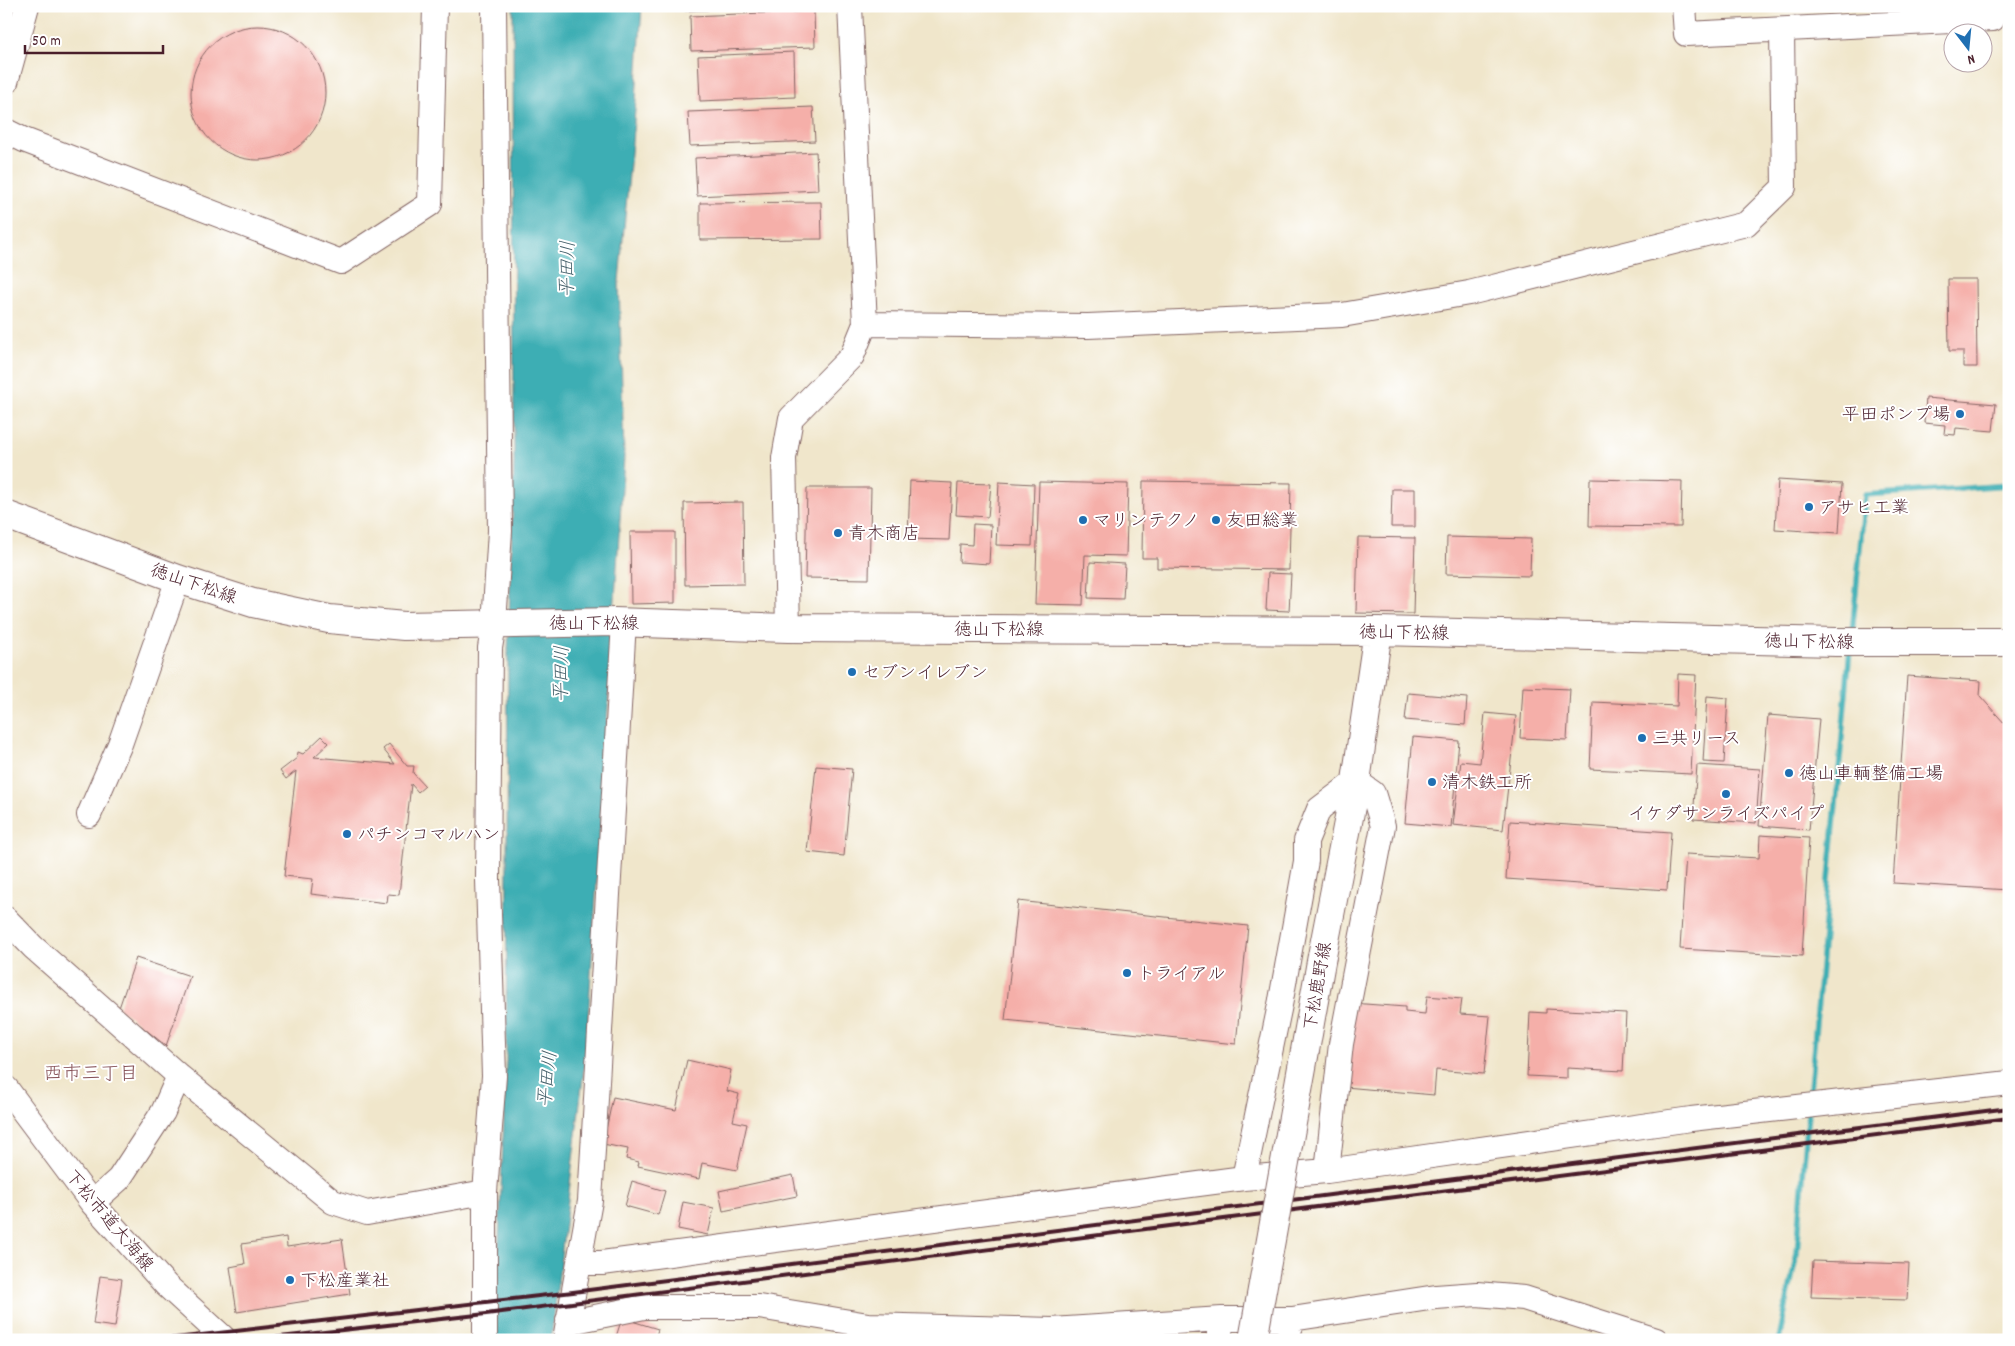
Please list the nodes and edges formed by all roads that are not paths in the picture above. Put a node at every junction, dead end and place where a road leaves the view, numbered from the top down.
1 (28, 6) edge
2 (435, 6) edge
3 (494, 6) edge
4 (850, 6) edge
5 (1684, 6) edge
6 (1993, 19) dead end
7 (1782, 30) junction
8 (6, 82) edge
9 (6, 131) edge
10 (866, 324) junction
11 (6, 515) edge
12 (178, 579) junction
13 (620, 622) junction
14 (497, 624) junction
15 (788, 628) junction
16 (1378, 631) junction
17 (2009, 642) edge
18 (1356, 781) junction
19 (89, 815) dead end
20 (6, 919) edge
21 (179, 1076) junction
22 (2009, 1082) edge
23 (6, 1088) edge
24 (1327, 1171) junction
25 (1244, 1178) junction
26 (485, 1192) junction
27 (92, 1203) junction
28 (580, 1262) junction
29 (1220, 1329) edge
30 (1290, 1329) edge
31 (567, 1330) edge
32 (226, 1340) edge
33 (485, 1340) edge
34 (1253, 1340) edge
35 (1656, 1340) edge

1 - 8 street
2 - 9 street
3 - 14 street
4 - 10 street
5 - 7 street
6 - 7 street
7 - 10 street
10 - 15 street
11 - 12 main road, 徳山下松線
12 - 14 main road, 徳山下松線
12 - 19 street
13 - 14 main road, 徳山下松線
13 - 15 main road, 徳山下松線
13 - 28 street
14 - 26 street
15 - 16 main road, 徳山下松線
16 - 17 main road, 徳山下松線
16 - 18 main road, 下松鹿野線
18 - 24 street
18 - 25 street
18 - 34 main road, 下松鹿野線, bridge
20 - 21 street
21 - 26 street
21 - 27 street
22 - 24 street
23 - 27 street, 下松市道大海線
24 - 25 street
25 - 28 street
26 - 33 street
27 - 32 street, 下松市道大海線
28 - 31 street
29 - 30 street
29 - 31 street
30 - 35 street

